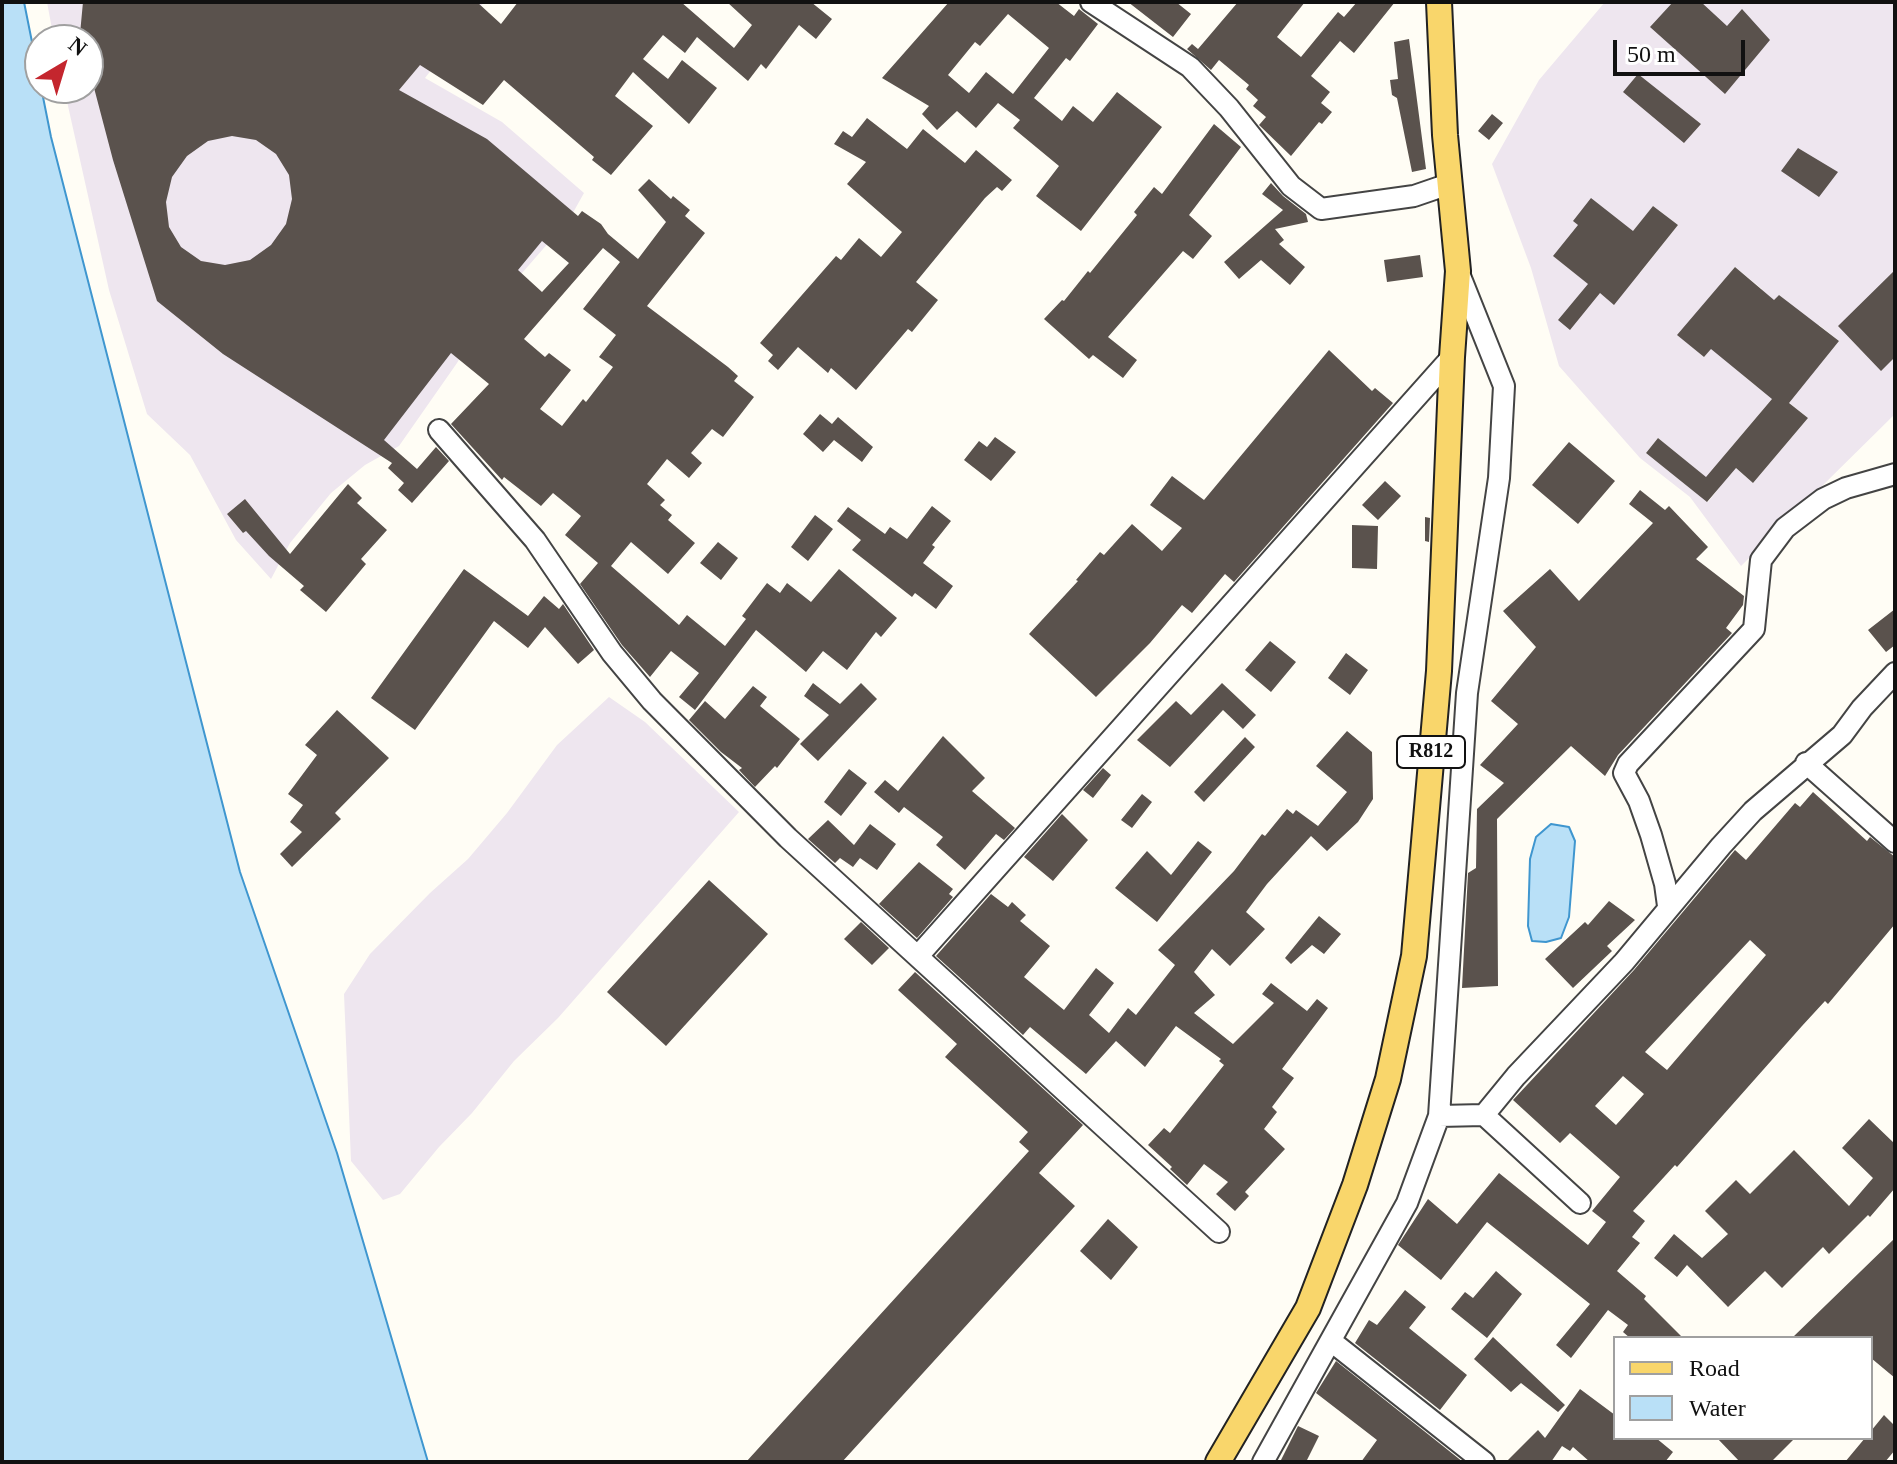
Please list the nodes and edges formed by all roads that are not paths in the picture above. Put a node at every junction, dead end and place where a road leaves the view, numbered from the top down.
1 (1091, 2) edge
2 (1439, 2) edge
3 (1449, 184) junction
4 (1458, 271) junction
5 (1452, 357) junction
6 (439, 430) dead end
7 (1895, 474) edge
8 (1895, 673) edge
9 (1806, 763) junction
10 (1895, 842) edge
11 (1668, 906) junction
12 (918, 956) junction
13 (1484, 1115) junction
14 (1439, 1116) junction
15 (1580, 1203) dead end
16 (1219, 1232) dead end
17 (1331, 1341) junction
18 (1218, 1462) edge
19 (1263, 1462) edge
20 (1484, 1462) edge

1 - 3 street
2 - 3 main road, R812
3 - 4 main road, R812
4 - 5 main road, R812
4 - 14 street
5 - 12 street
5 - 18 main road, R812
6 - 12 street
7 - 11 street
8 - 9 street
9 - 10 street
9 - 11 street
11 - 13 street
12 - 16 street
13 - 14 street
13 - 15 street
14 - 17 street
17 - 19 street
17 - 20 street

